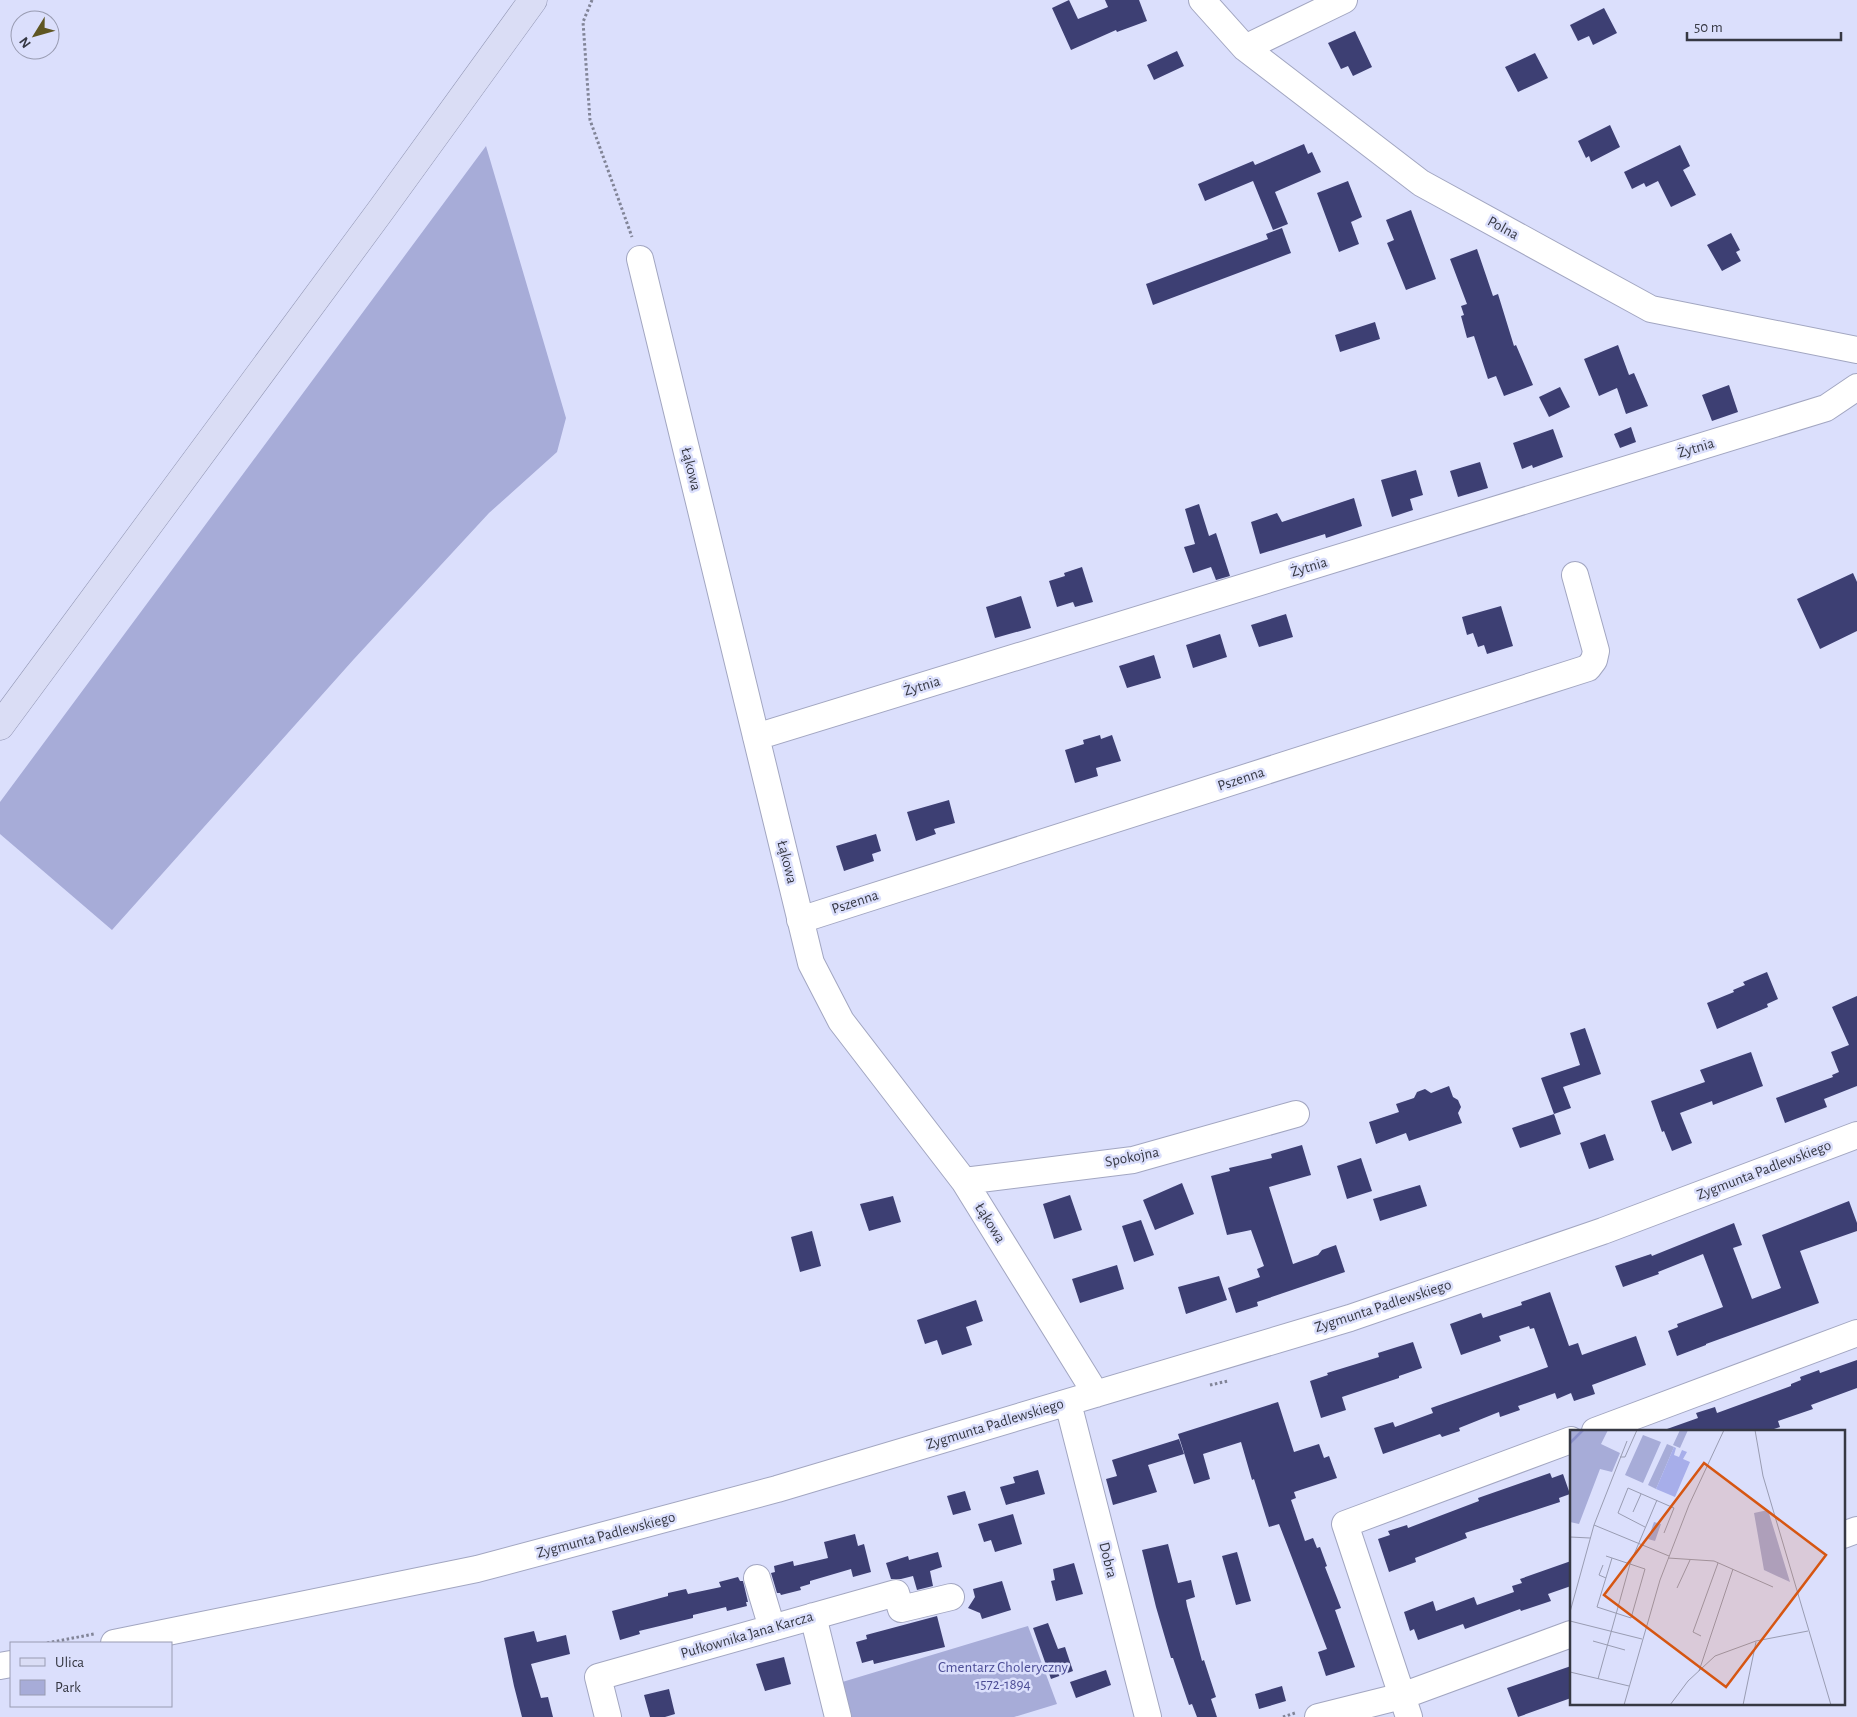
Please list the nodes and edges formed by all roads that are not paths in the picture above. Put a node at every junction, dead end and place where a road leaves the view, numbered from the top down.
1 (533, 0) edge
2 (1202, 0) edge
3 (1344, 0) edge
4 (1246, 48) junction
5 (640, 259) road end
6 (1857, 350) edge
7 (1857, 387) edge
8 (1575, 575) dead end
9 (0, 726) edge
10 (756, 737) junction
11 (800, 920) junction
12 (1296, 1114) dead end
13 (1857, 1135) edge
14 (964, 1181) junction
15 (1857, 1333) edge
16 (1096, 1394) junction
17 (1068, 1403) junction
18 (1598, 1430) edge
19 (1570, 1440) edge
20 (1857, 1530) edge
21 (1844, 1535) edge
22 (758, 1578) dead end
23 (951, 1596) dead end
24 (813, 1616) junction
25 (772, 1628) junction
26 (1570, 1634) edge
27 (119, 1642) edge
28 (1405, 1706) edge
29 (608, 1717) edge
30 (838, 1717) edge
31 (1148, 1717) edge
32 (1318, 1717) edge

1 - 9 main road
2 - 4 street, Polna
3 - 4 street
4 - 6 street, Polna
5 - 10 street, Łąkowa
7 - 10 street, Żytnia
8 - 11 street, Pszenna
10 - 11 street, Łąkowa
11 - 14 street, Łąkowa
12 - 14 street, Spokojna
13 - 16 street, Zygmunta Padlewskiego
14 - 16 street, Łąkowa
15 - 18 street
16 - 17 street, Zygmunta Padlewskiego
17 - 27 street, Zygmunta Padlewskiego
17 - 31 street, Dobra
19 - 28 street
20 - 21 street
22 - 25 street
23 - 24 street, Pułkownika Jana Karcza
24 - 25 street, Pułkownika Jana Karcza
24 - 30 street
25 - 29 street, Pułkownika Jana Karcza
26 - 28 street
28 - 32 street

